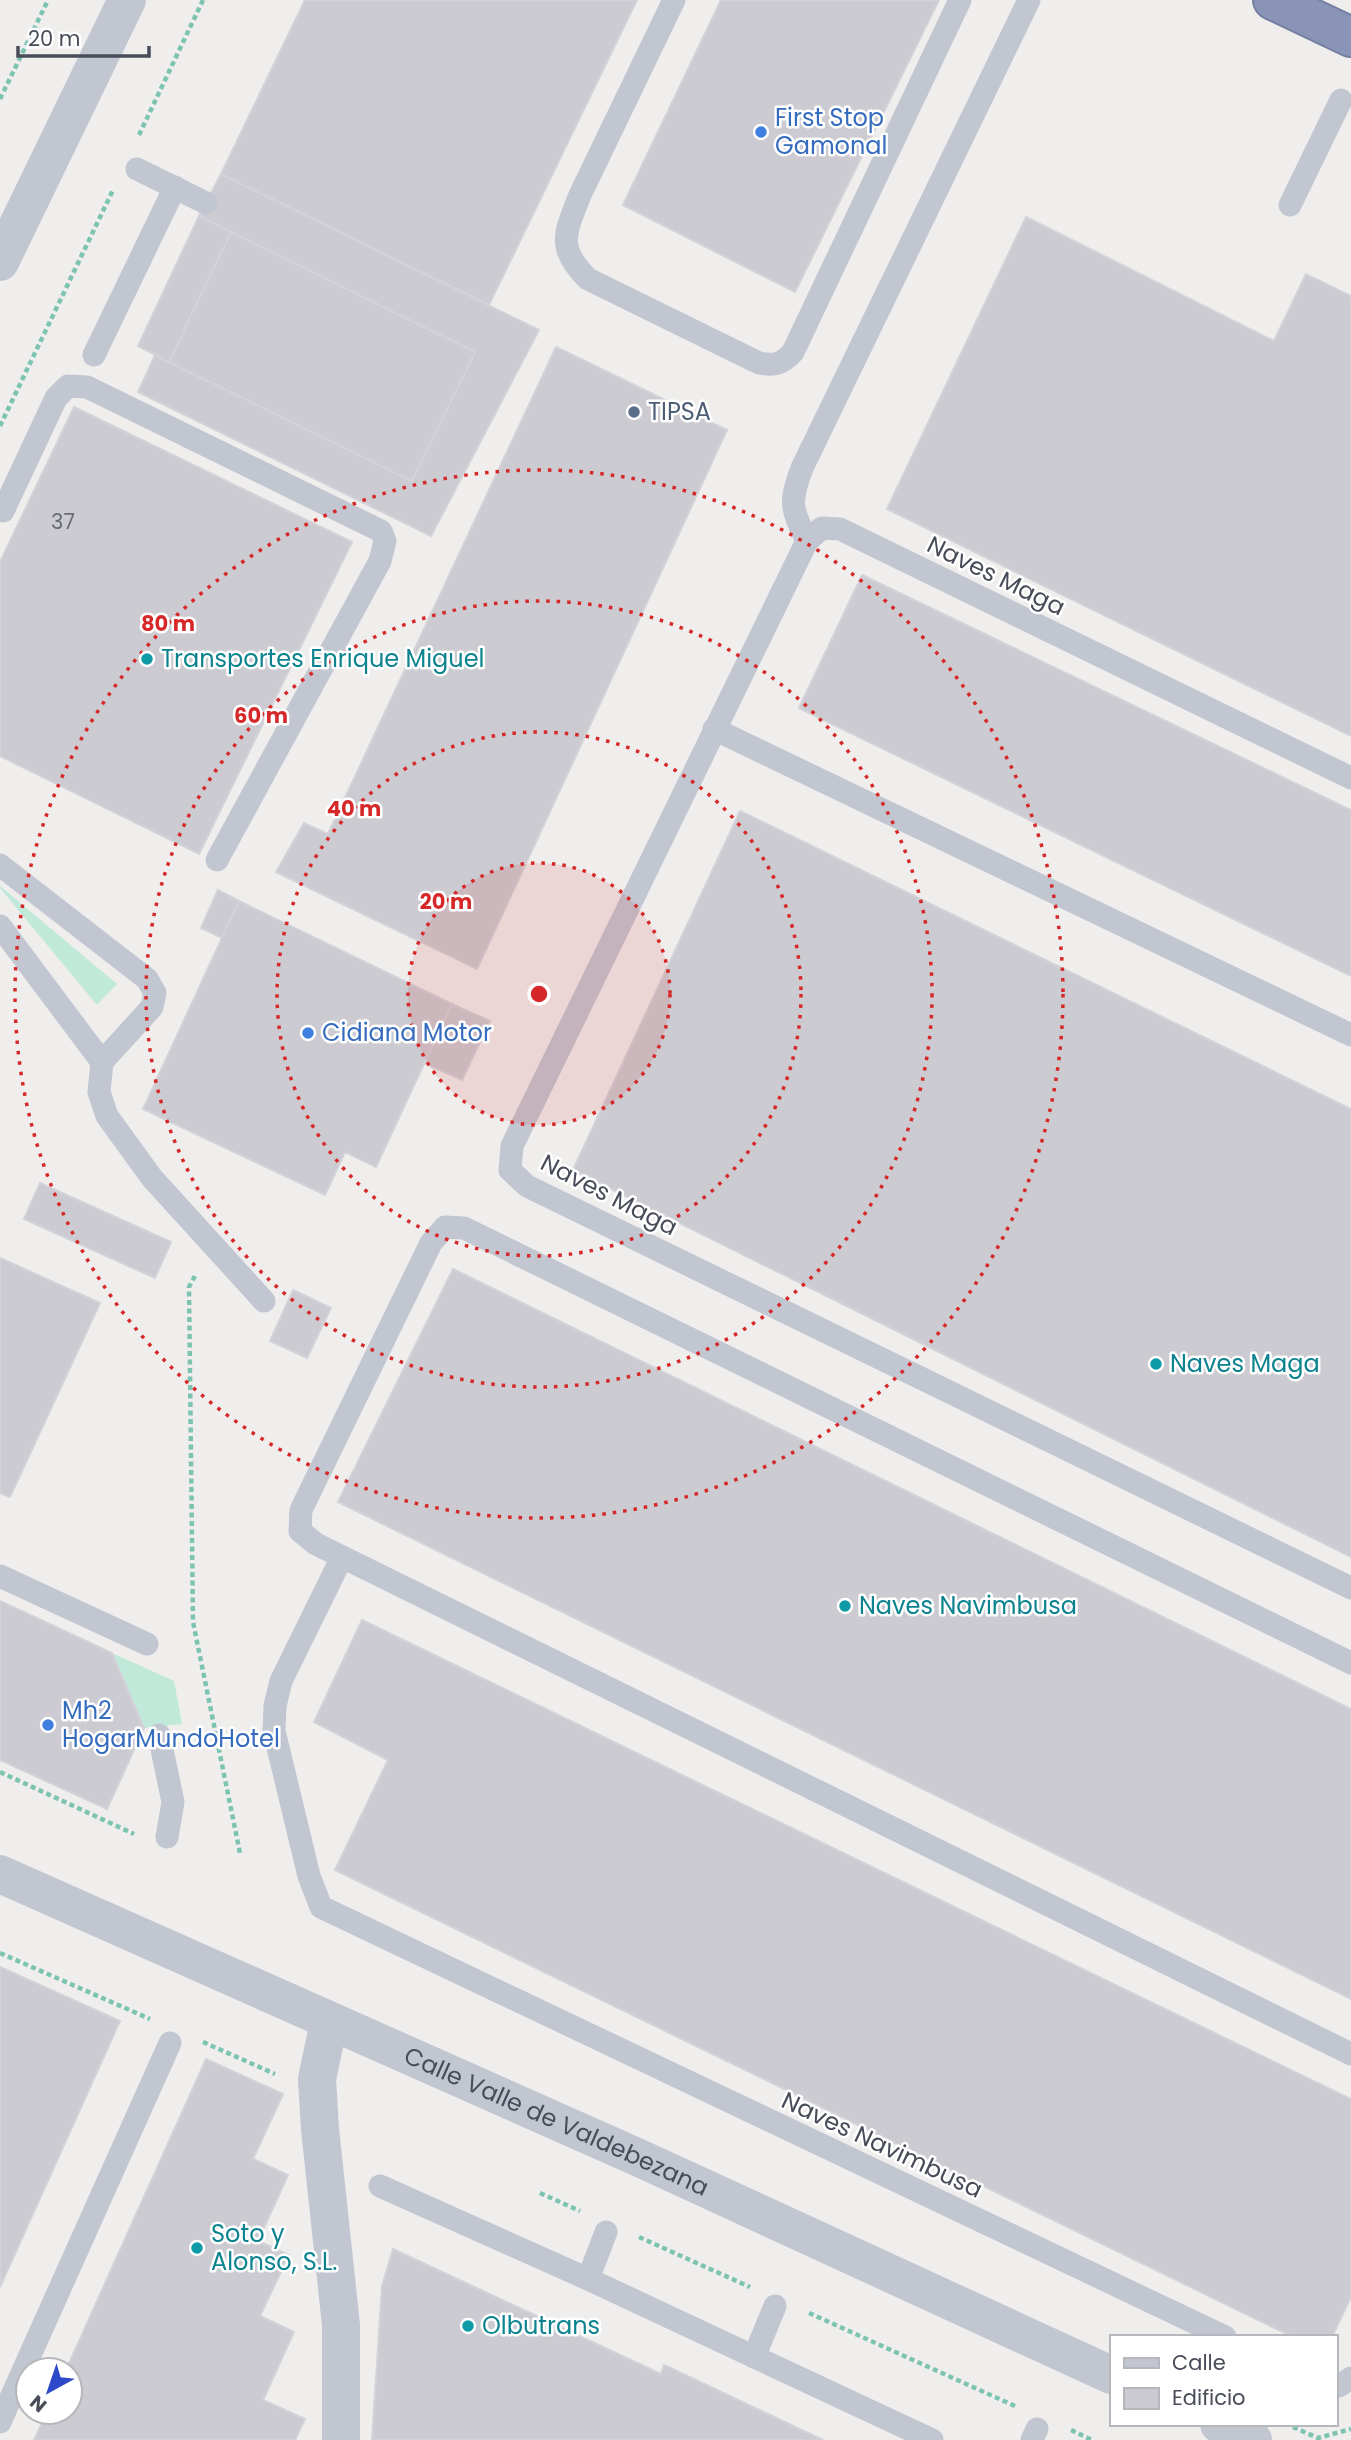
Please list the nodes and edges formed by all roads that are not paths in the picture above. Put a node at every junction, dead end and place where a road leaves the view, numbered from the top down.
1 (127, 0) edge
2 (674, 0) edge
3 (960, 0) edge
4 (1029, 0) edge
5 (1273, 0) edge
6 (1351, 37) edge
7 (1340, 100) dead end
8 (137, 169) dead end
9 (175, 187) junction
10 (206, 203) dead end
11 (1290, 205) dead end
12 (0, 262) edge
13 (94, 355) dead end
14 (1, 512) edge
15 (807, 541) junction
16 (714, 729) junction
17 (1351, 778) edge
18 (217, 860) dead end
19 (0, 865) edge
20 (0, 926) edge
21 (1351, 1035) edge
22 (102, 1062) junction
23 (264, 1301) dead end
24 (342, 1557) junction
25 (0, 1576) edge
26 (1351, 1588) edge
27 (147, 1644) dead end
28 (1351, 1663) edge
29 (159, 1735) dead end
30 (167, 1837) dead end
31 (0, 1874) edge
32 (328, 2022) junction
33 (170, 2043) dead end
34 (1351, 2054) edge
35 (380, 2186) dead end
36 (606, 2232) dead end
37 (588, 2279) junction
38 (775, 2306) dead end
39 (1221, 2335) edge
40 (754, 2357) junction
41 (1110, 2375) edge
42 (0, 2423) edge
43 (1223, 2426) edge
44 (341, 2440) edge
45 (932, 2440) edge
46 (1253, 2440) edge

1 - 12 street
2 - 3 lane
4 - 15 lane
5 - 6 highway
7 - 11 lane
8 - 9 lane
9 - 10 lane
9 - 13 lane
14 - 18 lane
15 - 16 lane, Naves Maga
15 - 17 lane, Naves Maga
16 - 21 lane
16 - 26 lane, Naves Maga
19 - 22 lane
20 - 22 lane
22 - 23 lane
24 - 28 lane
24 - 34 lane
24 - 39 lane, Naves Navimbusa
25 - 27 lane
29 - 30 lane
31 - 32 street, Calle Valle de Valdebezana
32 - 41 street, Calle Valle de Valdebezana
32 - 44 street
33 - 42 lane
35 - 37 lane
36 - 37 lane
37 - 40 lane
38 - 40 lane
40 - 45 lane
43 - 46 street

